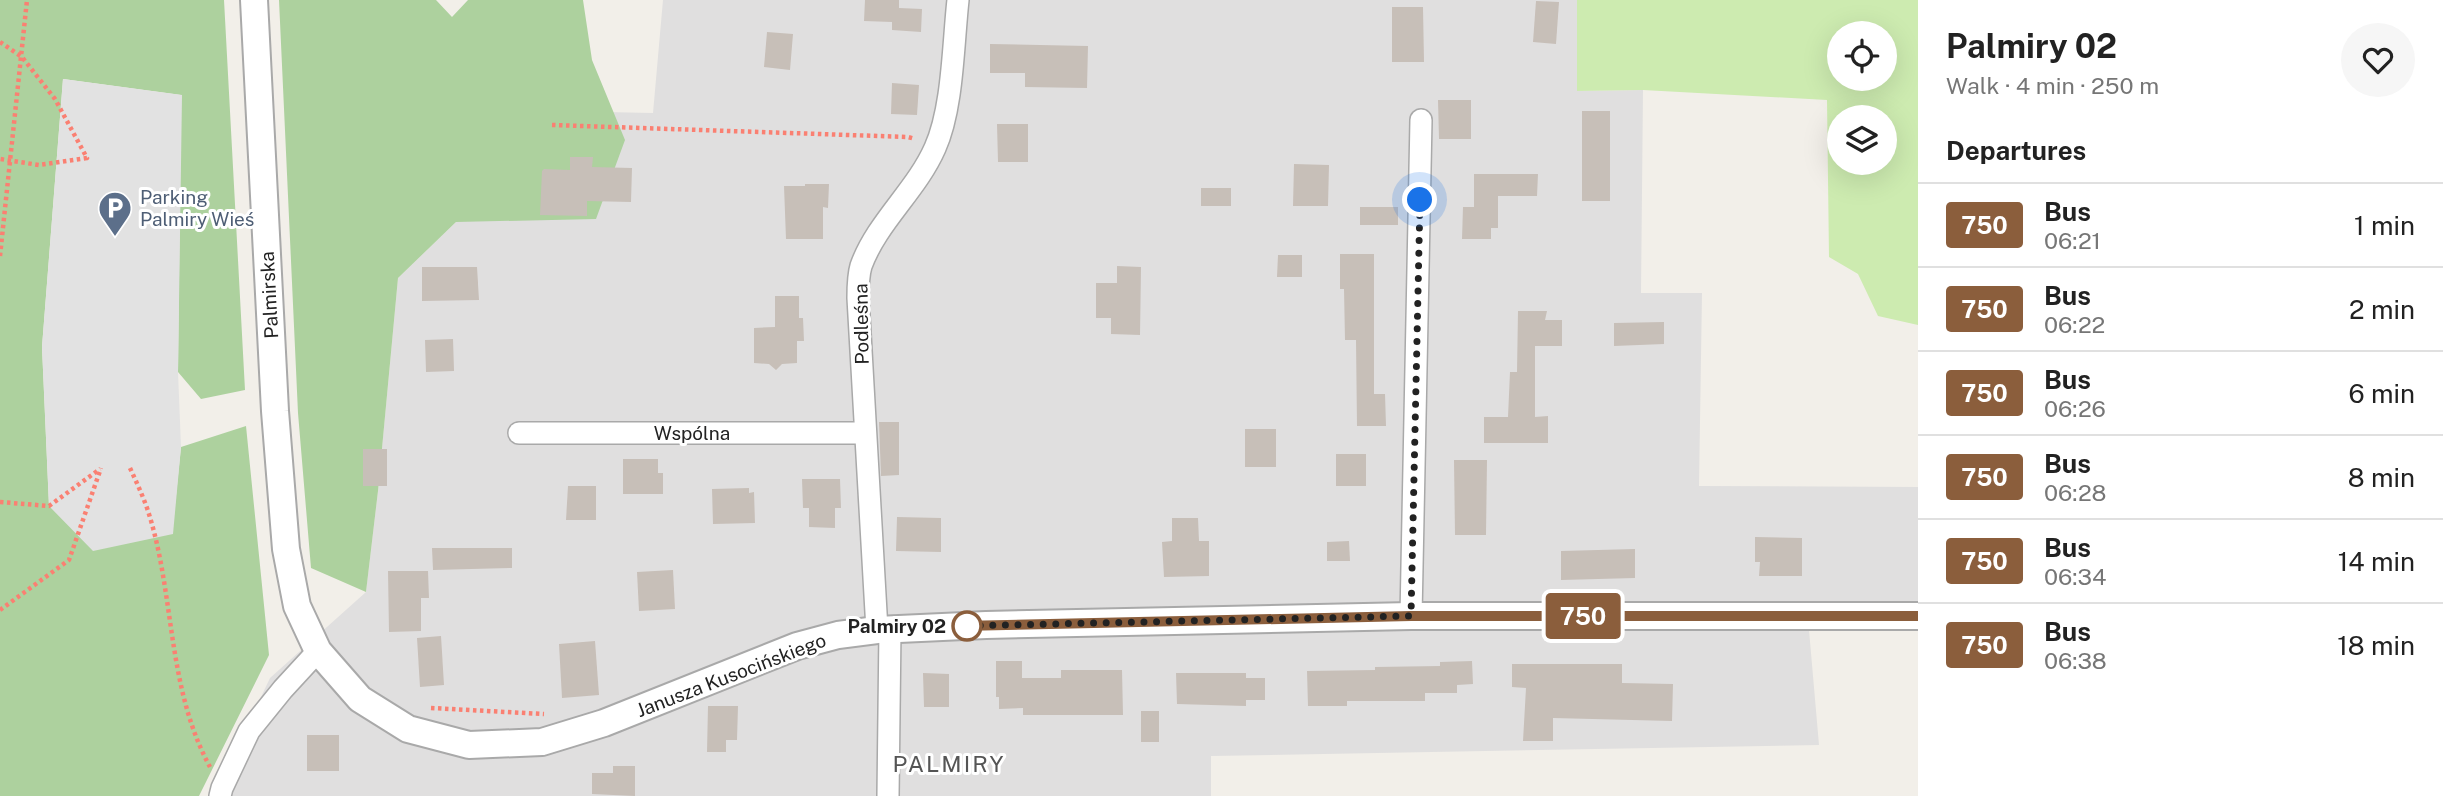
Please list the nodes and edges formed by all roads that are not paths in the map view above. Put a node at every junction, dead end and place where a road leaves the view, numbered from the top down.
1 (254, 0) edge
2 (958, 0) edge
3 (1421, 120) dead end
4 (519, 433) dead end
5 (865, 433) junction
6 (286, 549) joint
7 (1411, 616) junction
8 (1918, 616) edge
9 (883, 629) junction
10 (318, 650) junction
11 (221, 792) edge
12 (888, 796) edge

1 - 6 street, Palmirska
2 - 5 street, Podleśna
3 - 7 street
4 - 5 street, Wspólna
5 - 9 street, Podleśna
6 - 10 street, Janusza Kusocińskiego
7 - 8 street, Janusza Kusocińskiego
7 - 9 street, Janusza Kusocińskiego
9 - 10 street, Janusza Kusocińskiego
9 - 12 street, Podleśna
10 - 11 street

